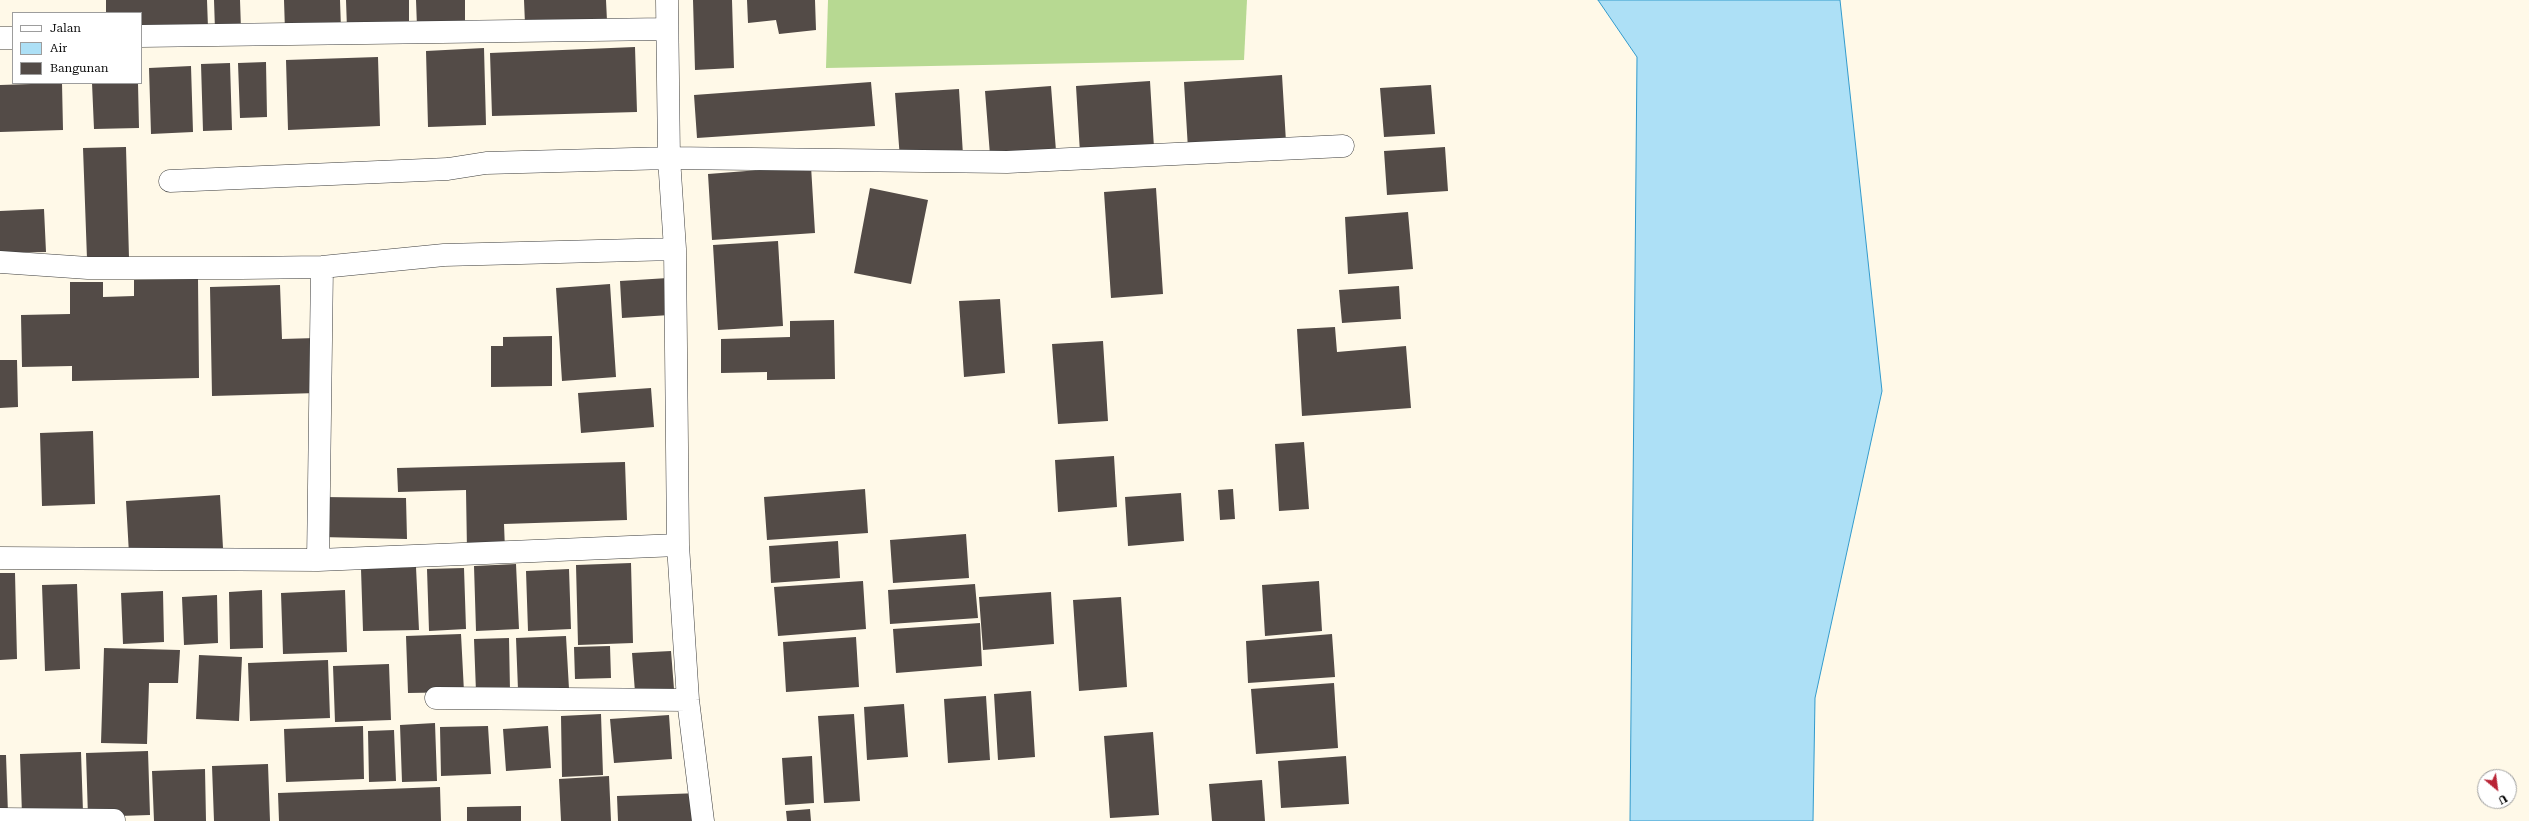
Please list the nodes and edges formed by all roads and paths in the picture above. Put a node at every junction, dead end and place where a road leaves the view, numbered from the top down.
1 (667, 0) edge
2 (666, 29) junction
3 (142, 36) edge
4 (0, 38) edge
5 (12, 38) edge
6 (1343, 146) dead end
7 (669, 158) junction
8 (170, 181) dead end
9 (675, 249) junction
10 (0, 262) edge
11 (322, 267) junction
12 (678, 545) junction
13 (0, 558) edge
14 (318, 560) junction
15 (436, 698) dead end
16 (688, 700) junction
17 (0, 819) edge
18 (114, 820) edge
19 (703, 821) edge

1 - 2 street
2 - 3 street
2 - 7 street
4 - 5 street
6 - 7 street
7 - 8 street
7 - 9 street
9 - 11 street
9 - 12 street
10 - 11 street
11 - 14 street
12 - 14 street
12 - 16 street
13 - 14 street
15 - 16 street
16 - 19 street
17 - 18 street

